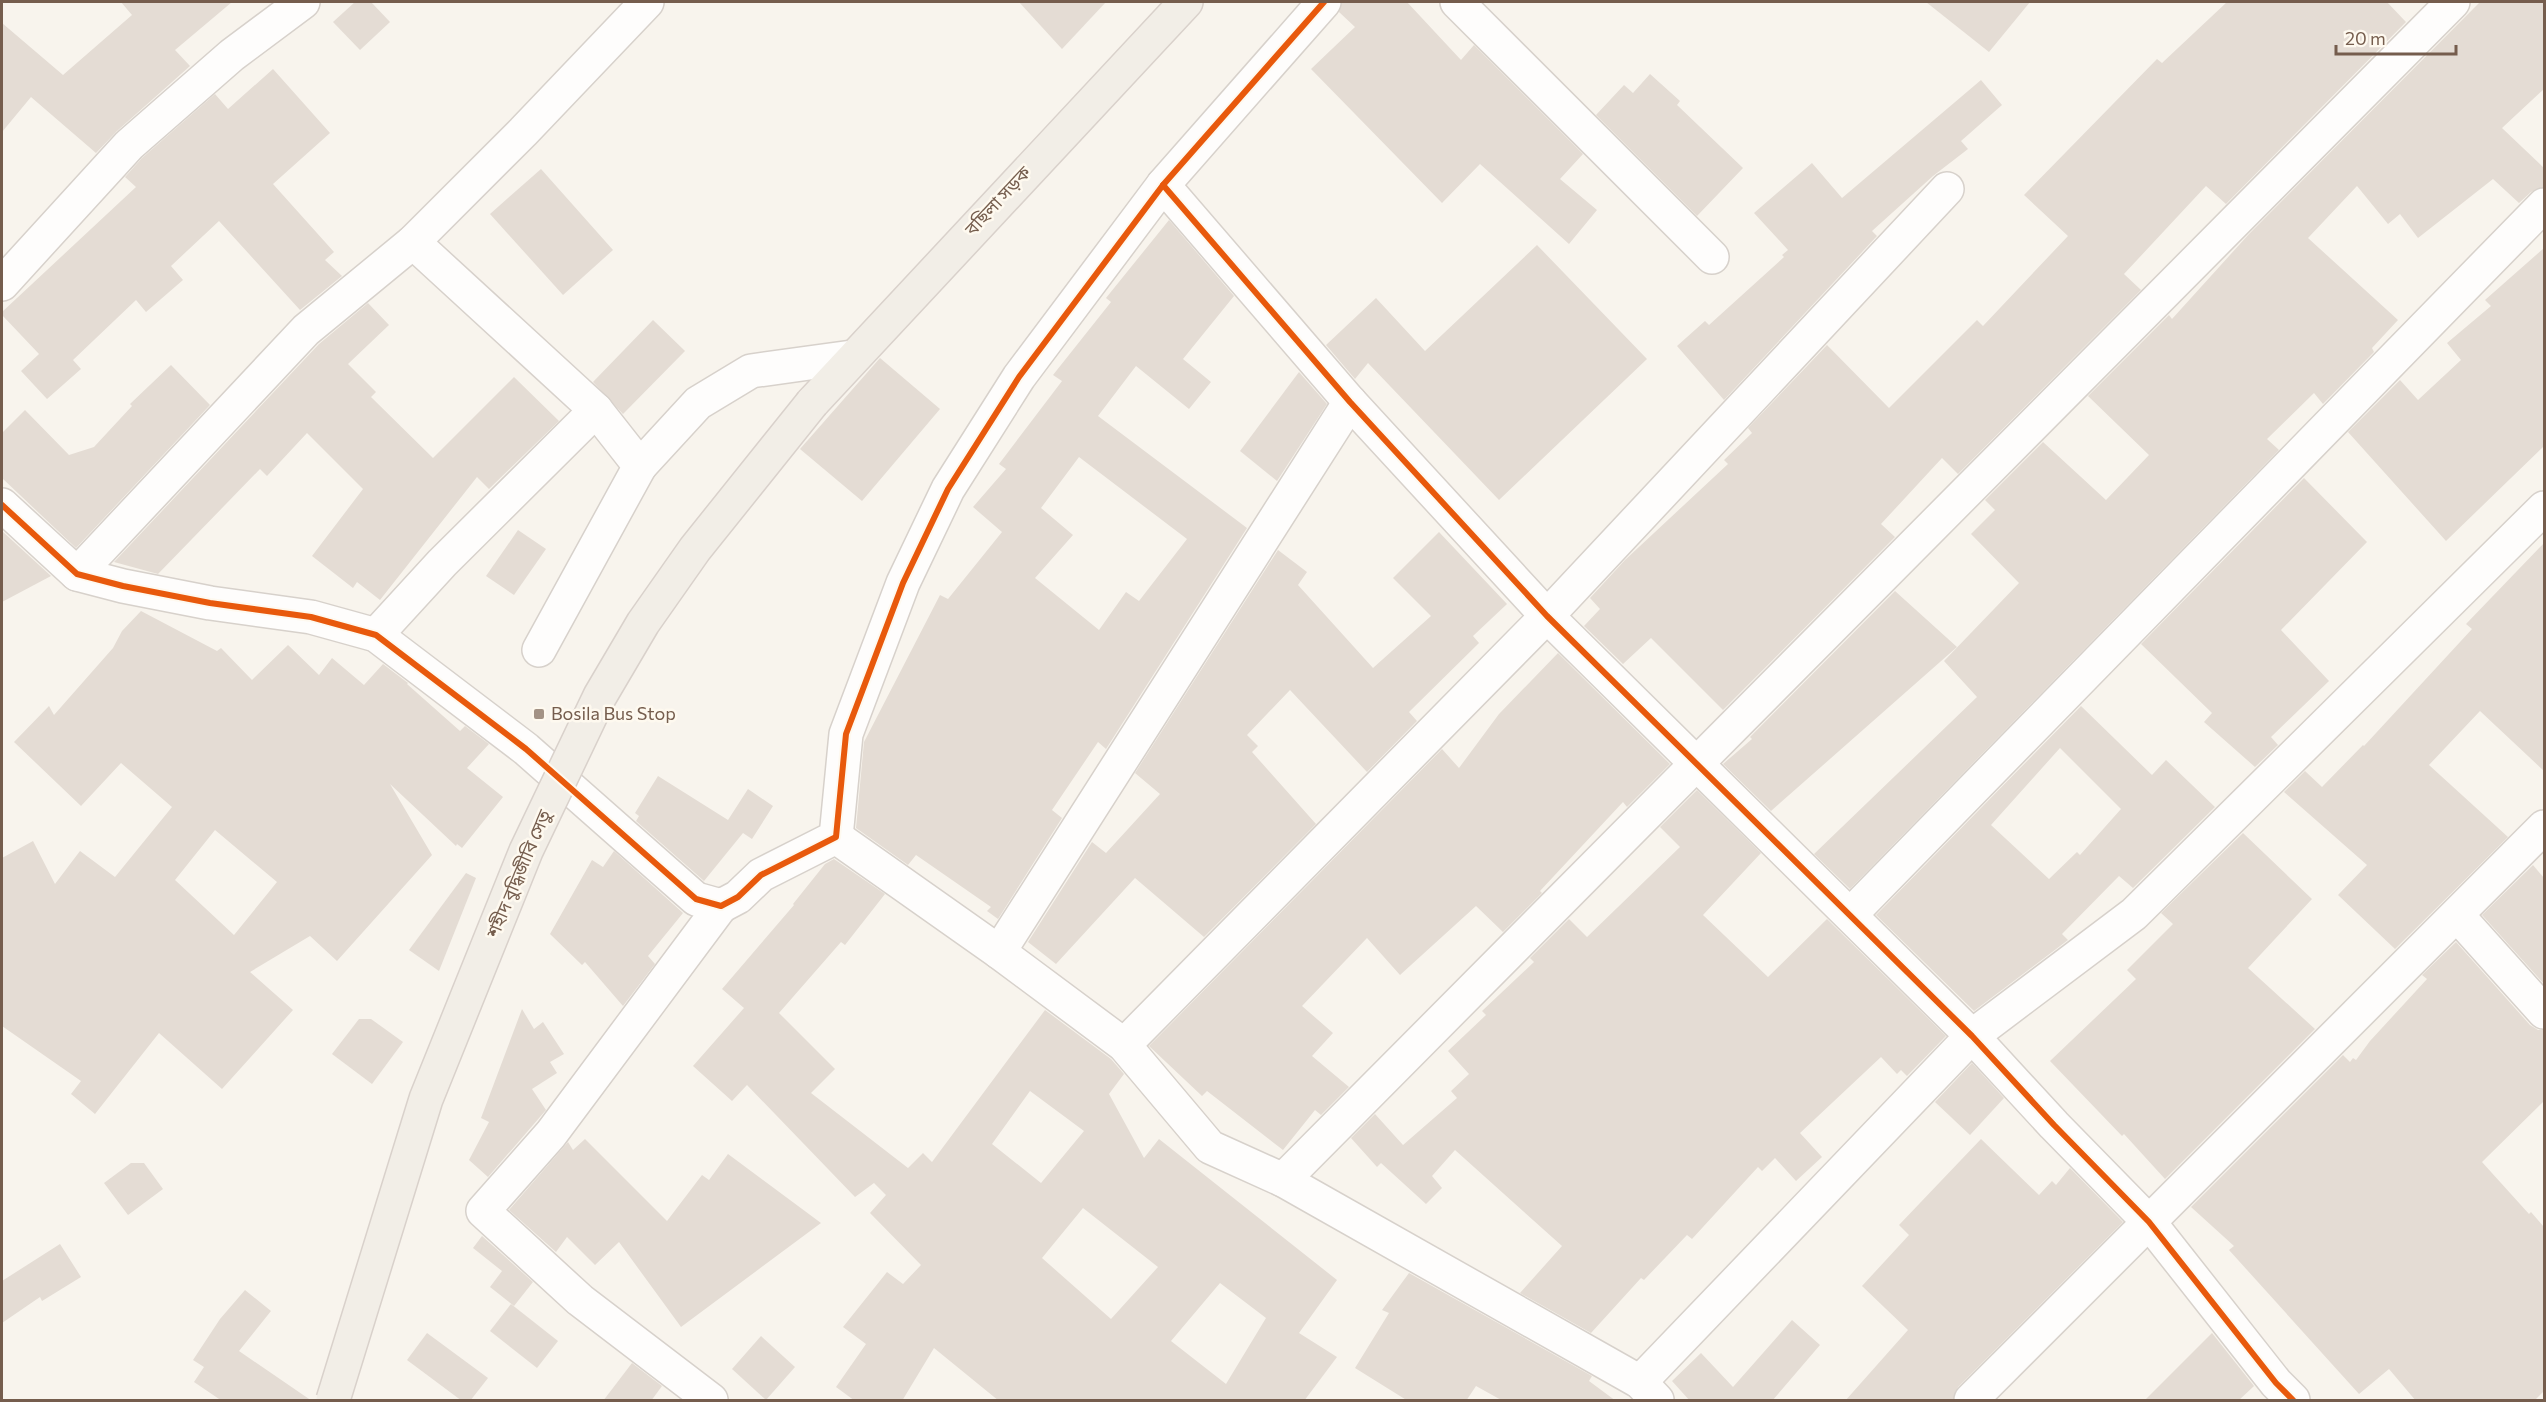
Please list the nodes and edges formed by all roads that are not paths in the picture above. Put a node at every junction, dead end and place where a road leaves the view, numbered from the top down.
1 (303, 2) edge
2 (647, 2) edge
3 (1186, 2) edge
4 (1324, 2) edge
5 (1457, 2) edge
6 (2452, 2) edge
7 (1163, 184) junction
8 (1947, 189) dead end
9 (2544, 205) edge
10 (413, 242) junction
11 (1712, 257) dead end
12 (2, 284) edge
13 (852, 357) junction
14 (1350, 402) junction
15 (812, 403) joint
16 (596, 410) junction
17 (640, 466) junction
18 (2, 505) edge
19 (2544, 508) edge
20 (77, 574) junction
21 (1547, 616) junction
22 (376, 635) junction
23 (538, 650) dead end
24 (1697, 766) junction
25 (2544, 827) edge
26 (836, 837) junction
27 (721, 906) junction
28 (1850, 915) junction
29 (2457, 915) junction
30 (999, 952) junction
31 (2544, 1012) edge
32 (1972, 1036) junction
33 (1124, 1045) junction
34 (1283, 1180) junction
35 (2149, 1222) junction
36 (1649, 1392) edge
37 (2275, 1395) edge
38 (333, 1401) edge
39 (711, 1401) edge
40 (1971, 1401) edge

1 - 12 street
2 - 10 street
3 - 13 main road, বছিলা সড়ক
4 - 7 street
5 - 11 street
6 - 24 street
7 - 14 street
7 - 26 street
8 - 21 street
9 - 28 street
10 - 16 street
10 - 20 street
13 - 15 main road, বছিলা সড়ক
13 - 17 street
14 - 21 street
14 - 30 street
15 - 38 main road, শহীদ বুদ্ধিজীবি সেতু, bridge
16 - 17 street
16 - 22 street
17 - 23 street
18 - 20 street
19 - 32 street
20 - 22 street
21 - 24 street
21 - 33 street
22 - 27 street
24 - 28 street
24 - 34 street
25 - 29 street
26 - 27 street
26 - 30 street
27 - 39 street
28 - 32 street
29 - 31 street
29 - 35 street
30 - 33 street
32 - 35 street
32 - 36 street
33 - 34 street
34 - 36 street
35 - 37 street
35 - 40 street

